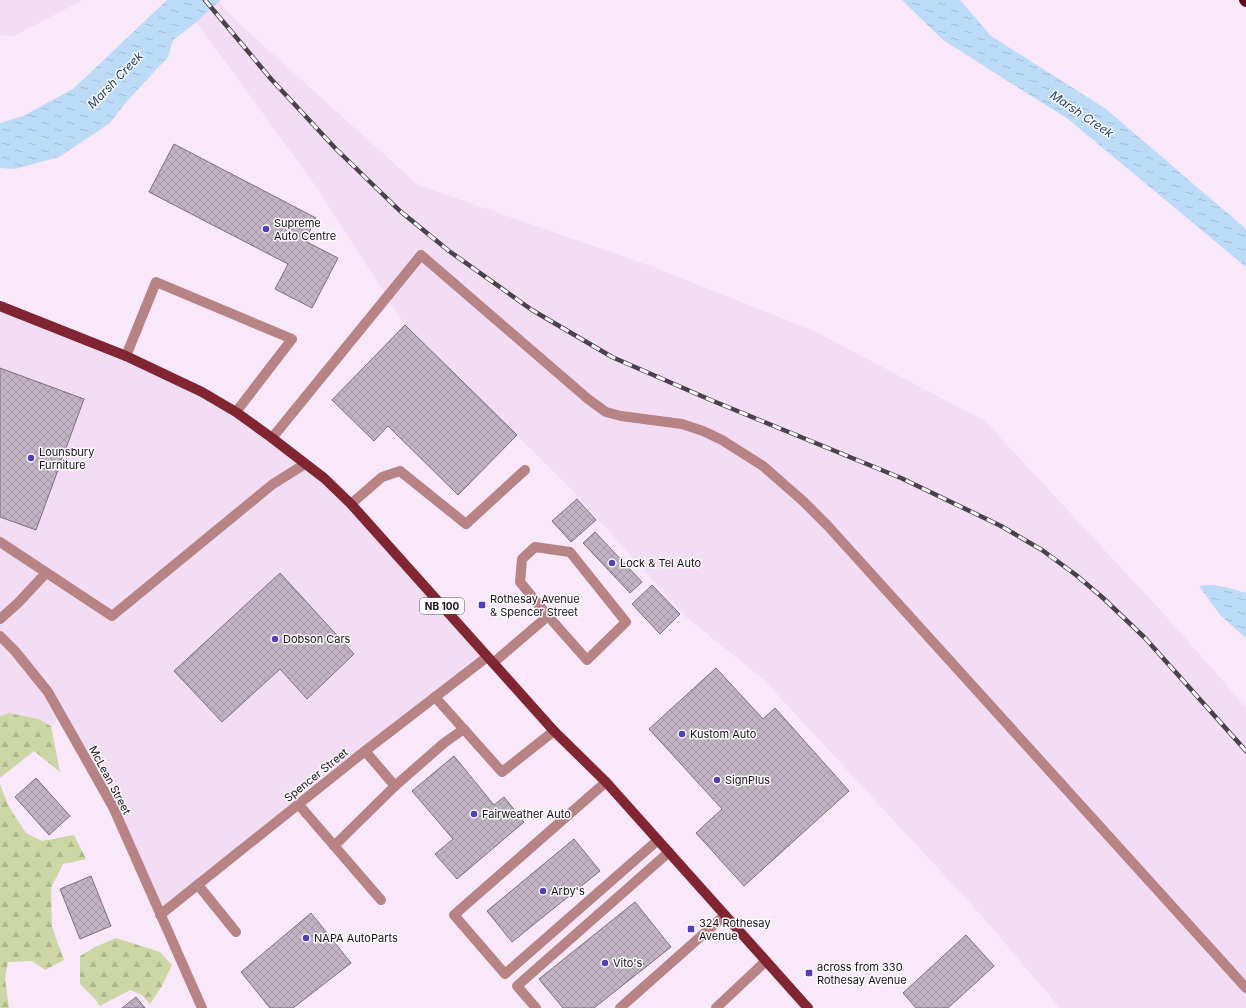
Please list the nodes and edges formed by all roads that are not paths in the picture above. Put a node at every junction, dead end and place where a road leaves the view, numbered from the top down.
1 (0, 306) edge
2 (126, 356) junction
3 (236, 412) junction
4 (272, 438) junction
5 (305, 464) junction
6 (525, 470) dead end
7 (351, 504) junction
8 (0, 542) edge
9 (46, 573) junction
10 (548, 616) junction
11 (0, 619) edge
12 (0, 636) edge
13 (490, 660) junction
14 (435, 697) junction
15 (464, 729) junction
16 (554, 731) junction
17 (365, 752) junction
18 (606, 782) junction
19 (395, 786) junction
20 (299, 805) junction
21 (658, 840) junction
22 (334, 846) junction
23 (669, 852) junction
24 (198, 885) junction
25 (381, 900) dead end
26 (160, 915) junction
27 (725, 915) junction
28 (236, 932) dead end
29 (766, 961) junction
30 (1246, 988) edge
31 (202, 1008) edge
32 (536, 1008) edge
33 (620, 1008) edge
34 (716, 1008) edge
35 (808, 1008) edge

1 - 2 main road, NB 100
2 - 3 main road, NB 100
2 - 3 street
3 - 4 main road, NB 100
4 - 5 main road, NB 100
4 - 30 street
5 - 7 main road, NB 100
5 - 9 street
6 - 7 street
7 - 13 main road, NB 100
8 - 9 street
9 - 11 street
10 - 10 street
10 - 13 street, Spencer Street
12 - 26 street, McLean Street
13 - 14 street, Spencer Street
13 - 16 main road, NB 100
14 - 15 street
14 - 17 street, Spencer Street
15 - 16 street
15 - 19 street
16 - 18 main road, NB 100
17 - 19 street
17 - 20 street, Spencer Street
18 - 21 main road, NB 100
18 - 21 street
19 - 22 street
20 - 22 street
20 - 24 street, Spencer Street
21 - 23 main road, NB 100
22 - 25 street
23 - 27 main road, NB 100
23 - 32 street
24 - 26 street, Spencer Street
24 - 28 street
26 - 31 street, McLean Street
27 - 29 main road, NB 100
27 - 33 street
29 - 34 street
29 - 35 main road, NB 100

